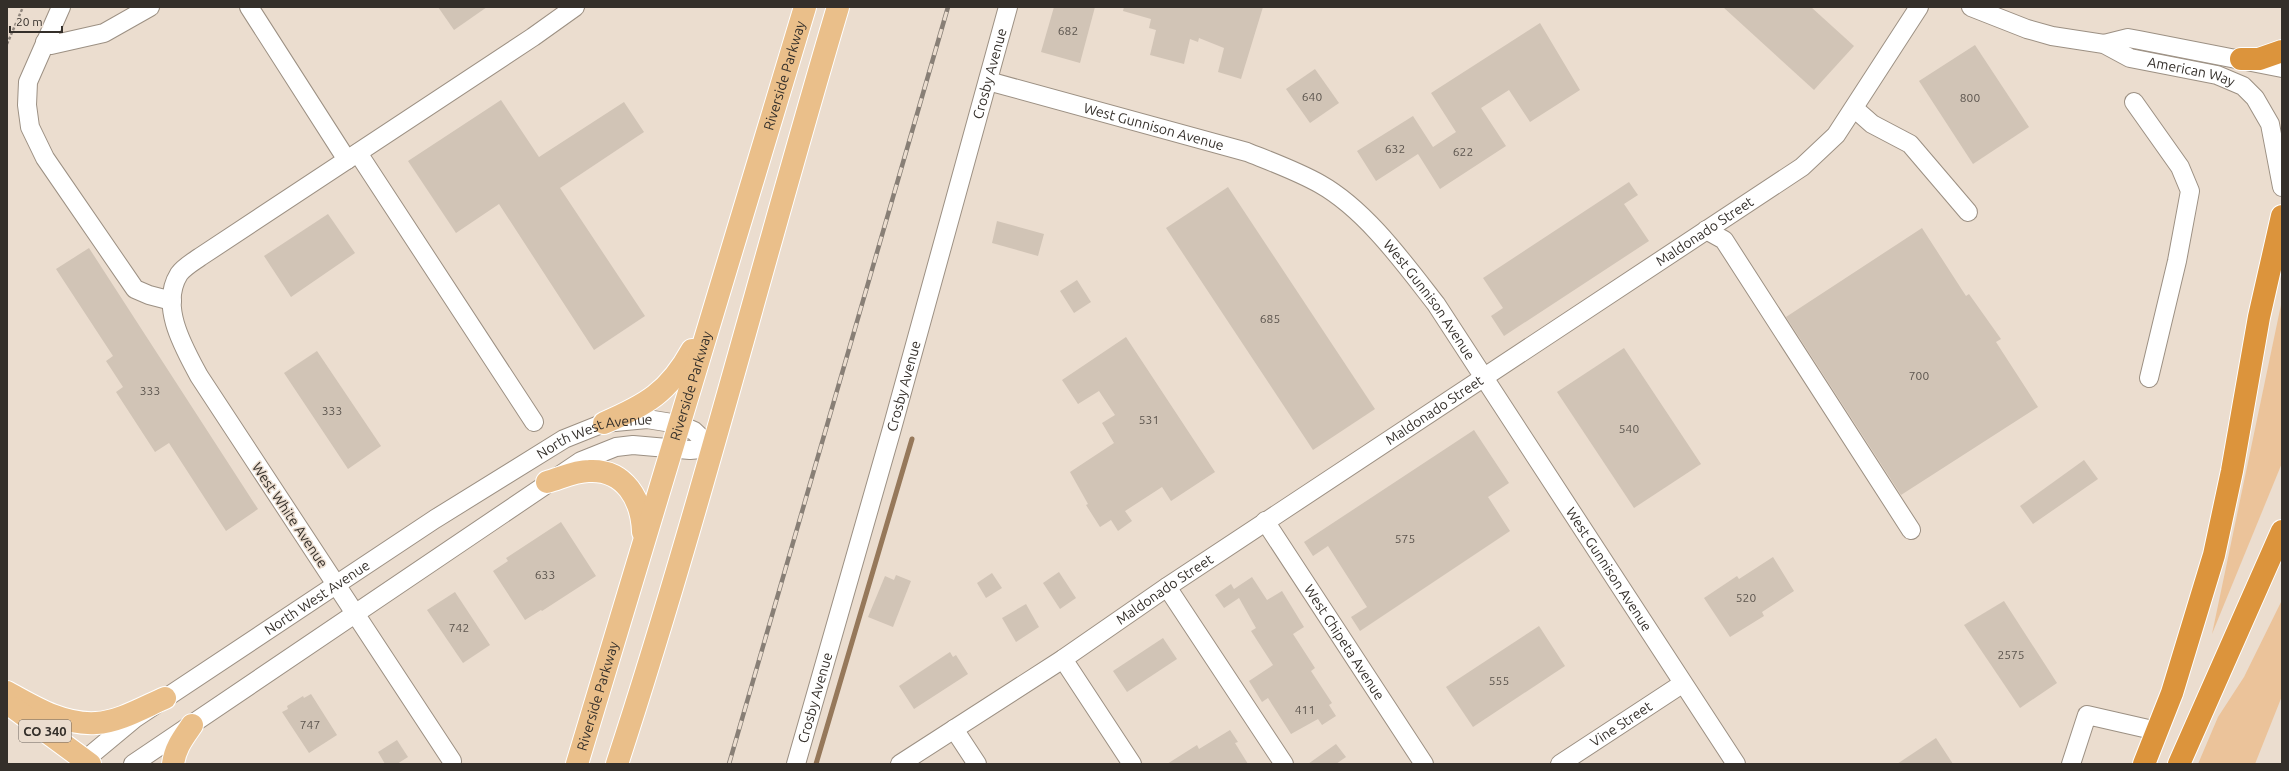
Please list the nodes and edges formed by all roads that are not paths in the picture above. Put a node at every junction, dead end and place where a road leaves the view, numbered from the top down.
1 (61, 7) edge
2 (150, 7) edge
3 (249, 7) edge
4 (575, 7) edge
5 (805, 7) edge
6 (838, 7) edge
7 (1008, 7) edge
8 (1919, 7) edge
9 (1972, 7) edge
10 (45, 42) junction
11 (2104, 44) junction
12 (2282, 51) edge
13 (2241, 60) junction
14 (2282, 68) edge
15 (988, 81) junction
16 (2134, 102) dead end
17 (1855, 109) junction
18 (352, 157) junction
19 (2282, 187) edge
20 (1968, 212) dead end
21 (2282, 216) edge
22 (1706, 230) junction
23 (172, 301) junction
24 (711, 314) junction
25 (1483, 377) junction
26 (2149, 378) dead end
27 (534, 422) dead end
28 (604, 423) junction
29 (678, 424) junction
30 (712, 448) junction
31 (671, 449) junction
32 (547, 482) junction
33 (1265, 522) junction
34 (1911, 530) dead end
35 (2282, 531) edge
36 (643, 542) junction
37 (338, 585) junction
38 (1166, 587) junction
39 (356, 613) junction
40 (1063, 660) junction
41 (1682, 684) junction
42 (7, 692) edge
43 (165, 698) junction
44 (7, 702) edge
45 (192, 725) junction
46 (954, 729) junction
47 (2157, 731) junction
48 (452, 761) dead end
49 (85, 762) edge
50 (133, 764) edge
51 (174, 764) edge
52 (577, 764) edge
53 (617, 764) edge
54 (796, 764) edge
55 (900, 764) edge
56 (977, 764) edge
57 (1132, 764) edge
58 (1284, 764) edge
59 (1424, 764) edge
60 (1560, 764) edge
61 (1736, 764) edge
62 (2071, 764) edge
63 (2144, 764) edge
64 (2180, 764) edge

1 - 10 street
2 - 10 street
3 - 18 street
4 - 18 street, West White Avenue
5 - 24 main road, Riverside Parkway
6 - 30 main road
7 - 15 street, Crosby Avenue
8 - 17 street, Maldonado Street
9 - 11 street, American Way
10 - 23 street
11 - 13 street, American Way
11 - 19 street, American Way
12 - 13 highway
13 - 14 street, American Way
15 - 25 street, West Gunnison Avenue
15 - 54 street, Crosby Avenue
16 - 26 street
17 - 20 street
17 - 22 street, Maldonado Street
18 - 23 street, West White Avenue
18 - 27 street
21 - 47 highway
22 - 25 street, Maldonado Street
22 - 34 street
23 - 37 street, West White Avenue
24 - 28 main road
24 - 29 main road, Riverside Parkway
25 - 33 street, Maldonado Street
25 - 41 street, West Gunnison Avenue
28 - 29 street, North West Avenue
28 - 37 street, North West Avenue
29 - 30 street, North West Avenue
29 - 31 main road, Riverside Parkway
30 - 31 street, North West Avenue
30 - 53 main road
31 - 32 street, North West Avenue
31 - 36 main road, Riverside Parkway
32 - 36 main road
32 - 39 street, North West Avenue
33 - 38 street, Maldonado Street
33 - 59 street, West Chipeta Avenue
35 - 64 highway
36 - 52 main road, Riverside Parkway
37 - 39 street, West White Avenue
37 - 43 street, North West Avenue
38 - 40 street, Maldonado Street
38 - 58 street
39 - 45 street, North West Avenue
39 - 48 street, West White Avenue
40 - 46 street, Maldonado Street
40 - 57 street
41 - 60 street, Vine Street
41 - 61 street, West Gunnison Avenue
42 - 43 main road
43 - 49 street, North West Avenue
44 - 49 main road, CO 340
45 - 50 street, North West Avenue
45 - 51 main road
46 - 55 street, Maldonado Street
46 - 56 street
47 - 62 street
47 - 63 highway

